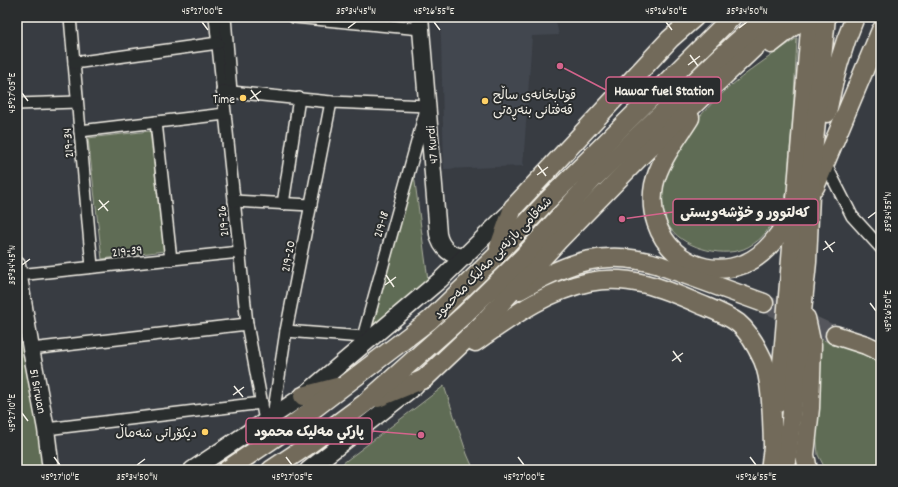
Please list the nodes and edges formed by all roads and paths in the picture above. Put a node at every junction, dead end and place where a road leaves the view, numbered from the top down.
1 (70, 17) edge
2 (215, 17) edge
3 (225, 17) edge
4 (294, 17) edge
5 (681, 17) edge
6 (695, 17) edge
7 (732, 17) edge
8 (764, 17) edge
9 (783, 17) edge
10 (339, 19) edge
11 (815, 20) edge
12 (854, 20) edge
13 (420, 23) edge
14 (881, 30) edge
15 (670, 39) junction
16 (218, 44) junction
17 (74, 63) junction
18 (732, 70) junction
19 (227, 91) junction
20 (708, 91) junction
21 (299, 98) junction
22 (77, 102) junction
23 (331, 102) junction
24 (17, 104) edge
25 (428, 106) junction
26 (225, 114) junction
27 (156, 122) junction
28 (80, 131) junction
29 (819, 161) junction
30 (803, 199) junction
31 (234, 201) junction
32 (283, 204) junction
33 (311, 204) junction
34 (513, 208) junction
35 (881, 248) edge
36 (240, 252) junction
37 (496, 256) junction
38 (465, 257) junction
39 (171, 260) junction
40 (92, 267) junction
41 (18, 270) edge
42 (506, 298) junction
43 (764, 303) tunnel mouth
44 (803, 304) junction
45 (247, 324) junction
46 (286, 331) junction
47 (835, 335) tunnel mouth
48 (362, 344) junction
49 (31, 349) junction
50 (881, 352) edge
51 (424, 379) junction
52 (346, 385) junction
53 (303, 396) junction
54 (262, 403) junction
55 (364, 404) junction
56 (269, 418) junction
57 (46, 428) junction
58 (773, 444) junction
59 (51, 470) edge
60 (192, 470) edge
61 (227, 470) edge
62 (271, 470) edge
63 (308, 470) edge
64 (770, 470) edge
65 (786, 470) edge
66 (808, 470) edge

1 - 17 street, 219-34
2 - 16 street, 219-26
3 - 19 street
4 - 10 street
5 - 15 main road
6 - 15 main road
7 - 37 main road, شەقامی بازنەیی مەلیک مەحمود
8 - 55 main road, شەقامی بازنەیی مەلیک مەحمود
9 - 18 main road
10 - 13 street
11 - 18 main road
11 - 29 main road
11 - 30 main road
12 - 29 main road
13 - 25 main road, 47 Kurdi
14 - 29 main road
15 - 34 main road
16 - 17 street
16 - 19 street, 219-26
17 - 22 street, 219-34
18 - 20 main road
19 - 21 street
19 - 26 street, 219-26
20 - 30 main road
20 - 42 main road
21 - 23 street
21 - 32 street
22 - 24 street
22 - 28 street, 219-34
23 - 25 street
23 - 33 street, 219-20
25 - 38 main road, 47 Kurdi
25 - 48 street, 219-18
26 - 27 street
26 - 31 street, 219-26
27 - 28 street
27 - 39 street
28 - 40 street, 219-34
29 - 30 main road
29 - 35 street
30 - 44 main road
30 - 58 main road
31 - 32 street
31 - 36 street, 219-26
32 - 33 street
33 - 46 street, 219-20
34 - 37 main road
34 - 38 main road
36 - 39 street, 219-39
36 - 45 street, 219-26
37 - 52 main road, شەقامی بازنەیی مەلیک مەحمود
38 - 48 main road
39 - 40 street, 219-39
40 - 41 street, 219-39
41 - 49 main road, 51 Sirwan
42 - 43 main road
42 - 51 main road
44 - 65 main road
44 - 66 main road
45 - 49 street
45 - 54 street, 219-26
46 - 48 street
46 - 56 street, 219-20
47 - 50 main road
48 - 53 main road
49 - 57 main road, 51 Sirwan
51 - 55 main road
51 - 58 main road
51 - 63 main road
52 - 53 main road
52 - 61 main road, شەقامی بازنەیی مەلیک مەحمود
53 - 56 main road
54 - 56 street, 219-26
54 - 57 street
55 - 62 main road, شەقامی بازنەیی مەلیک مەحمود
56 - 60 main road
57 - 59 main road, 51 Sirwan
58 - 64 main road

